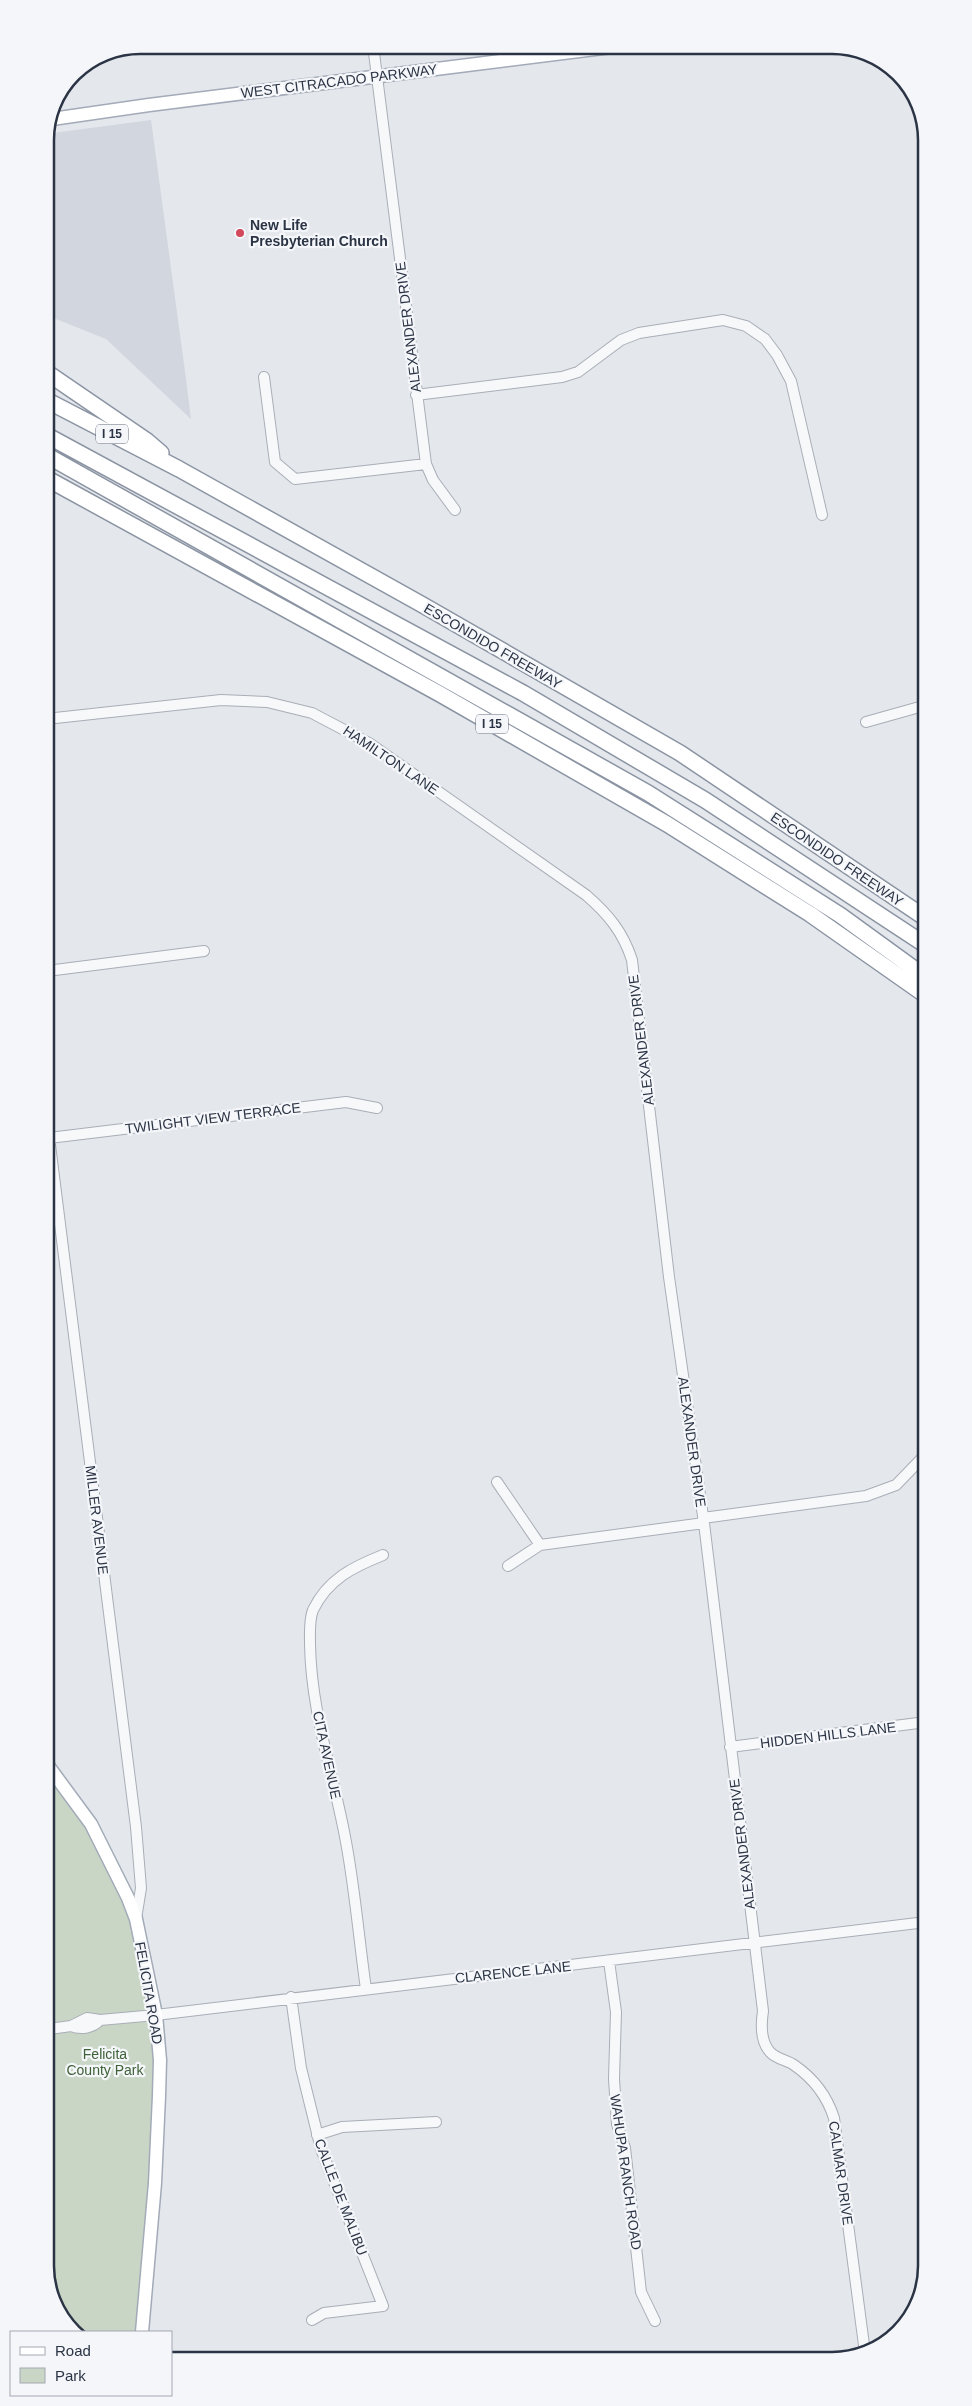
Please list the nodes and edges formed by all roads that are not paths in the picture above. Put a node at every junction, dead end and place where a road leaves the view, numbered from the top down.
1 (374, 54) edge
2 (520, 54) edge
3 (377, 76) junction
4 (57, 118) edge
5 (54, 377) edge
6 (264, 377) dead end
7 (416, 395) junction
8 (54, 404) edge
9 (54, 439) edge
10 (54, 459) edge
11 (426, 464) junction
12 (179, 469) junction
13 (54, 482) edge
14 (455, 510) dead end
15 (822, 515) dead end
16 (918, 707) edge
17 (54, 718) edge
18 (866, 722) dead end
19 (918, 913) edge
20 (918, 940) edge
21 (626, 942) joint
22 (204, 951) dead end
23 (54, 970) edge
24 (918, 972) edge
25 (918, 990) edge
26 (377, 1108) dead end
27 (54, 1137) edge
28 (54, 1178) edge
29 (918, 1462) edge
30 (497, 1482) dead end
31 (703, 1521) junction
32 (540, 1544) junction
33 (383, 1556) dead end
34 (508, 1566) dead end
35 (918, 1723) edge
36 (730, 1747) junction
37 (54, 1773) edge
38 (136, 1919) junction
39 (918, 1923) edge
40 (754, 1943) junction
41 (609, 1961) junction
42 (366, 1989) junction
43 (291, 1997) junction
44 (156, 2014) junction
45 (54, 2028) edge
46 (436, 2122) dead end
47 (317, 2135) junction
48 (312, 2320) dead end
49 (655, 2321) dead end
50 (142, 2331) edge
51 (864, 2345) dead end

1 - 3 street, ALEXANDER DRIVE
2 - 3 main road, WEST CITRACADO PARKWAY
3 - 4 main road, WEST CITRACADO PARKWAY
3 - 7 street, ALEXANDER DRIVE
5 - 12 highway
6 - 11 street
7 - 11 street, ALEXANDER DRIVE
7 - 15 street
8 - 12 highway, ESCONDIDO FREEWAY / I 15
9 - 20 highway
10 - 24 highway
11 - 14 street, ALEXANDER DRIVE
12 - 19 highway, ESCONDIDO FREEWAY / I 15
13 - 25 highway, I 15
16 - 18 street
17 - 21 street, HAMILTON LANE
21 - 31 street, ALEXANDER DRIVE
22 - 23 street
26 - 27 street, TWILIGHT VIEW TERRACE
28 - 38 street, MILLER AVENUE
29 - 31 street
30 - 32 street
31 - 32 street
31 - 36 street, ALEXANDER DRIVE
32 - 34 street
33 - 42 street, CITA AVENUE
35 - 36 street, HIDDEN HILLS LANE
36 - 40 street, ALEXANDER DRIVE
37 - 38 main road, FELICITA ROAD
38 - 44 main road, FELICITA ROAD
39 - 40 street, CLARENCE LANE
40 - 41 street, CLARENCE LANE
40 - 51 street, CALMAR DRIVE
41 - 42 street, CLARENCE LANE
41 - 49 street, WAHUPA RANCH ROAD
42 - 43 street, CLARENCE LANE
43 - 44 street, CLARENCE LANE
43 - 47 street, CALLE DE MALIBU
44 - 45 street, CLARENCE LANE
44 - 50 main road, FELICITA ROAD
46 - 47 street
47 - 48 street, CALLE DE MALIBU

